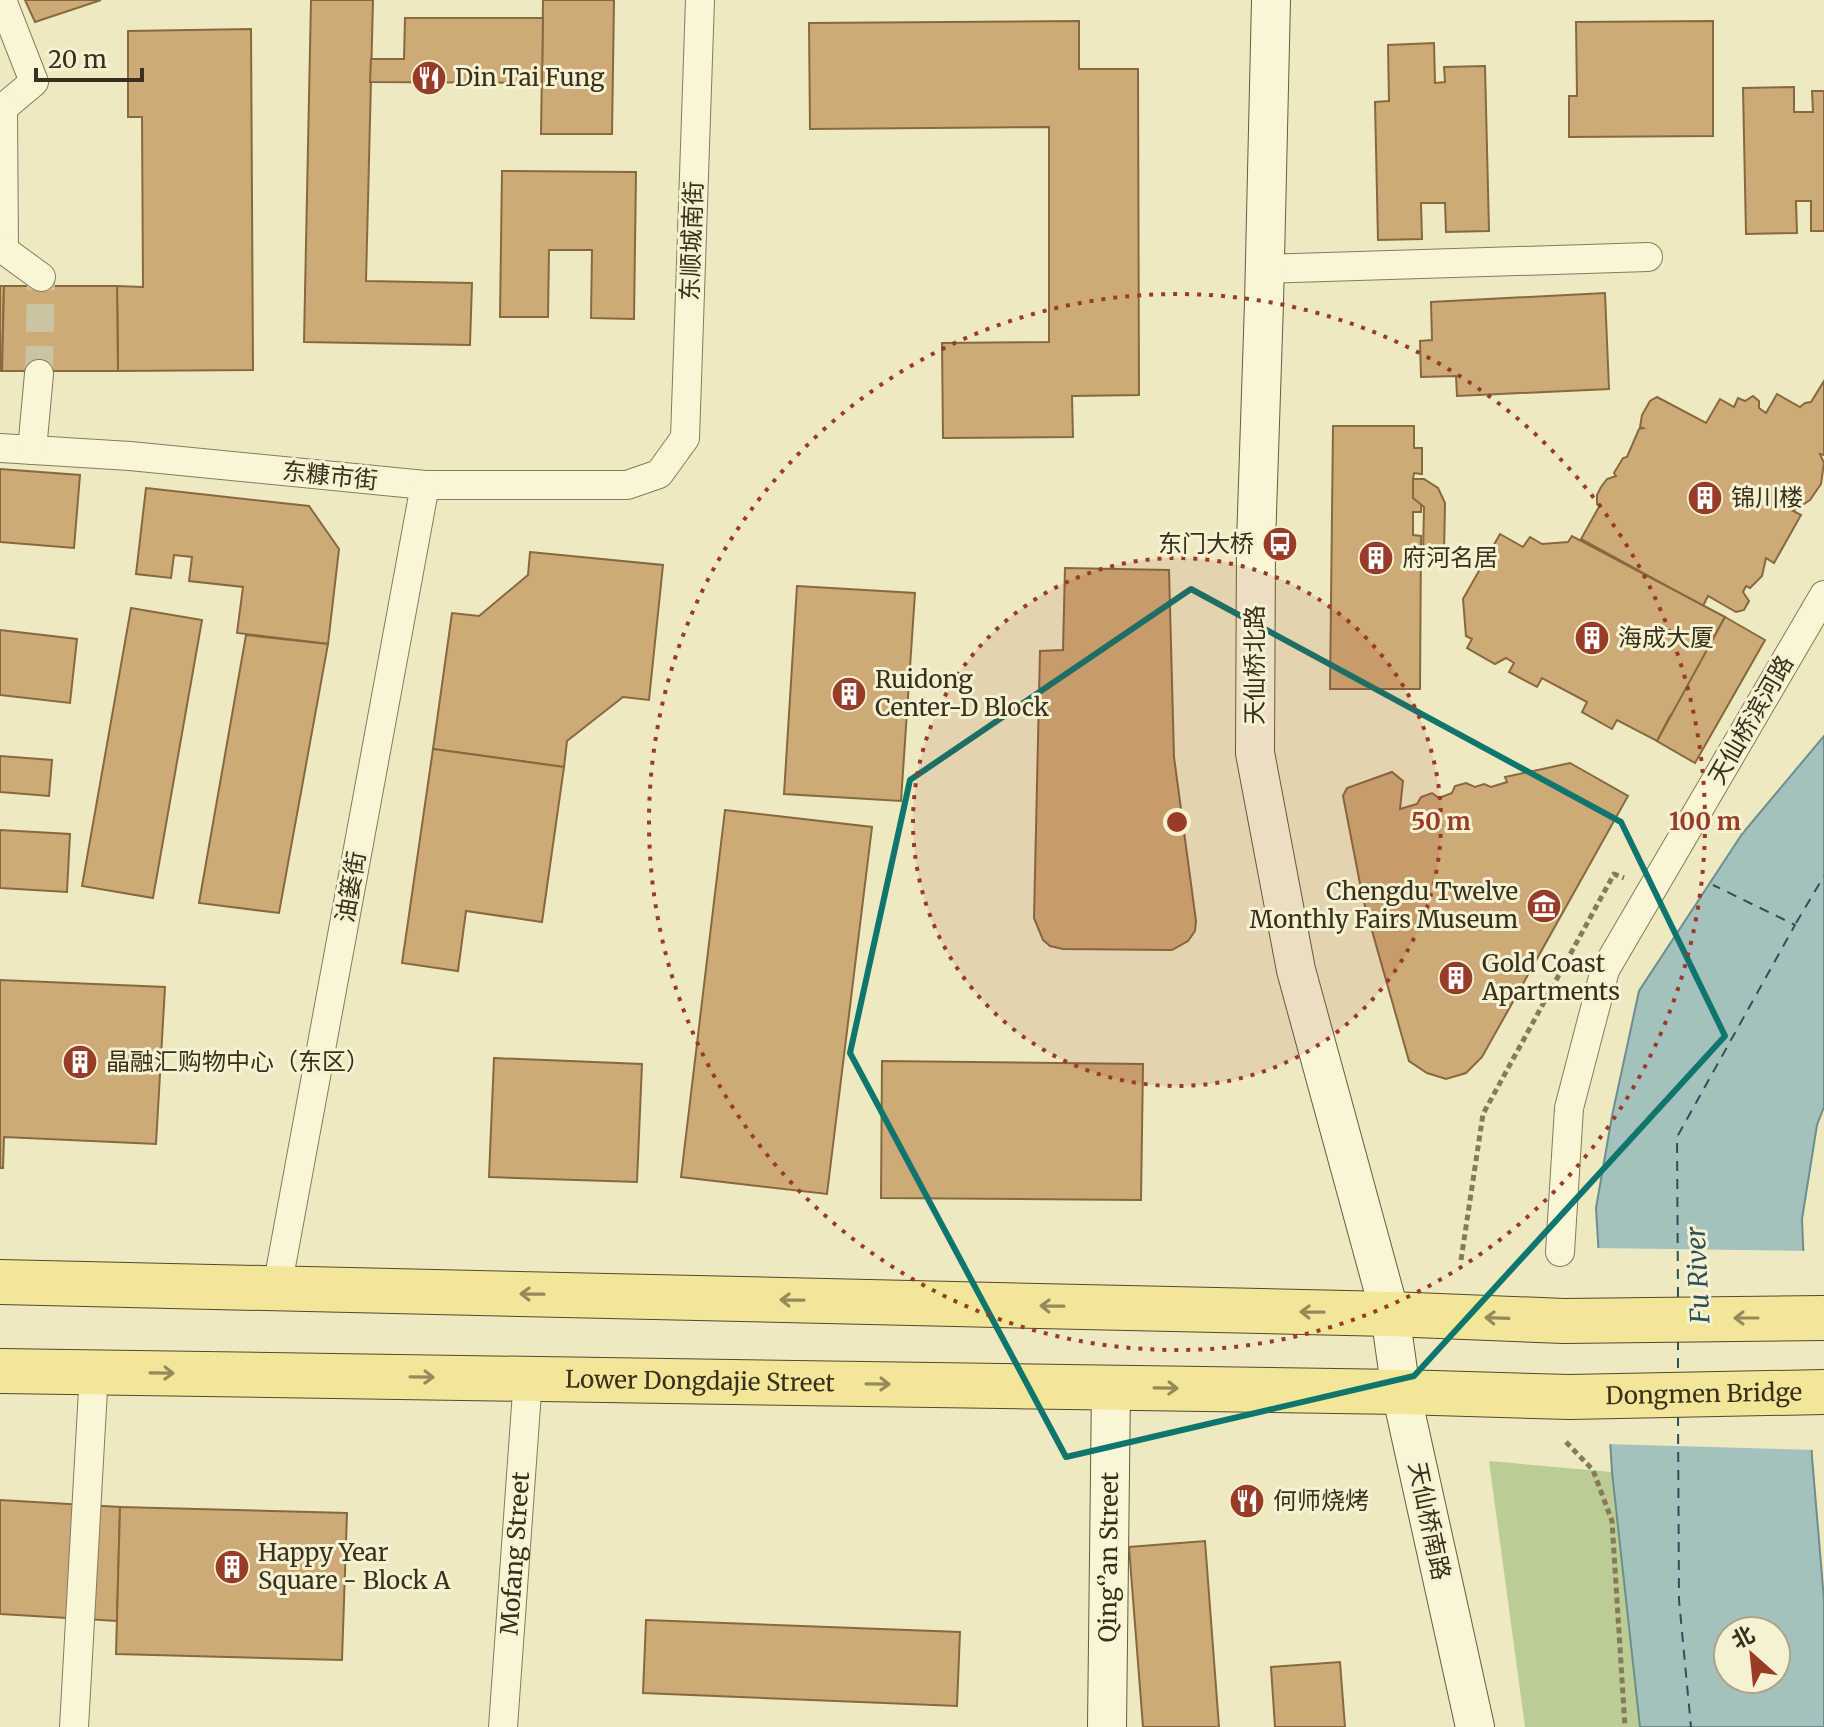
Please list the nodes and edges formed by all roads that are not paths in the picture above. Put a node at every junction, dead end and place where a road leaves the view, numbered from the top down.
1 (2, 0) edge
2 (700, 0) edge
3 (1271, 0) edge
4 (1, 108) edge
5 (2, 250) edge
6 (1648, 257) dead end
7 (1265, 269) junction
8 (41, 277) dead end
9 (39, 374) tunnel mouth
10 (0, 448) edge
11 (32, 450) junction
12 (659, 474) joint
13 (425, 485) junction
14 (1824, 595) edge
15 (1560, 1252) dead end
16 (0, 1282) edge
17 (277, 1288) junction
18 (1390, 1314) junction
19 (1824, 1318) edge
20 (0, 1371) edge
21 (94, 1372) junction
22 (528, 1378) junction
23 (1111, 1387) junction
24 (1401, 1392) junction
25 (1824, 1392) edge
26 (74, 1727) edge
27 (503, 1727) edge
28 (1107, 1727) edge
29 (1475, 1727) edge

1 - 4 street
2 - 12 street, 东顺城南街
3 - 7 street, 天仙桥北路
4 - 5 street
5 - 8 street
6 - 7 street
7 - 18 street, 天仙桥北路
9 - 11 street
10 - 11 street, 东糠市街
11 - 13 street, 东糠市街
12 - 13 street, 东糠市街
13 - 17 street, 油篓街
14 - 15 street, 天仙桥滨河路
16 - 17 main road
18 -> 17 main road
19 -> 18 main road
18 - 24 street, 天仙桥南路
20 - 21 main road, Lower Dongdajie Street
21 -> 22 main road, Lower Dongdajie Street
21 - 26 street
22 -> 23 main road, Lower Dongdajie Street
22 - 27 street, Mofang Street
23 -> 24 main road, Lower Dongdajie Street
23 - 28 street, Qing‘’an Street
24 - 25 main road, Dongmen Bridge
24 - 29 street, 天仙桥南路

